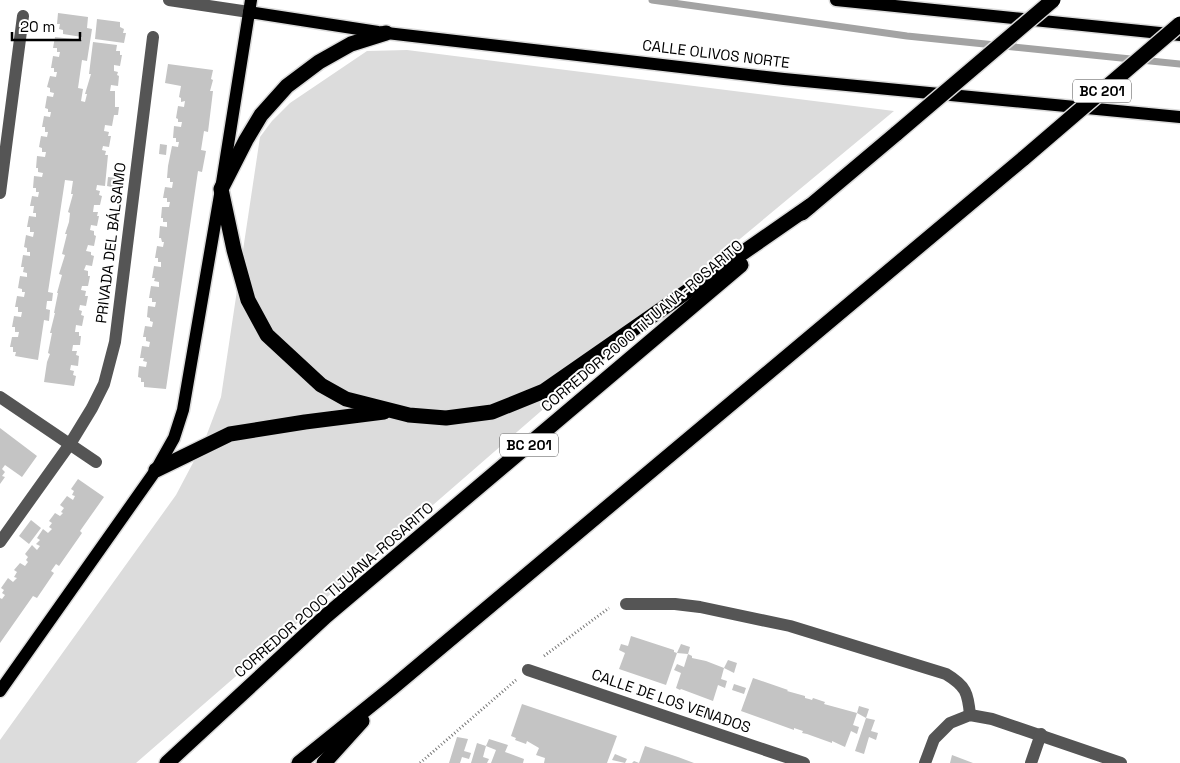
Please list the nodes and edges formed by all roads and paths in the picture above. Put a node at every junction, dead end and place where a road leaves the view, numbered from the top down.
1 (169, 0) edge
2 (836, 0) edge
3 (1053, 0) edge
4 (250, 6) edge
5 (23, 16) dead end
6 (1180, 24) edge
7 (386, 33) junction
8 (1180, 35) edge
9 (154, 37) dead end
10 (1180, 117) edge
11 (221, 189) junction
12 (0, 193) edge
13 (810, 206) junction
14 (0, 398) edge
15 (390, 411) junction
16 (70, 444) junction
17 (96, 462) dead end
18 (156, 470) junction
19 (0, 542) edge
20 (626, 604) dead end
21 (528, 670) dead end
22 (392, 688) junction
23 (0, 691) edge
24 (970, 715) junction
25 (1041, 734) junction
26 (167, 763) edge
27 (299, 763) edge
28 (324, 763) edge
29 (804, 763) edge
30 (925, 763) edge
31 (1031, 763) edge
32 (1122, 763) edge

1 - 4 street
2 - 8 main road
3 - 13 highway, CORREDOR 2000 TIJUANA-ROSARITO / BC 201, bridge
4 - 7 main road, CALLE OLIVOS NORTE
4 - 11 main road
5 - 12 street
6 - 22 highway, BC 201, bridge
7 - 10 main road, CALLE OLIVOS NORTE
7 - 11 highway
9 - 16 street, PRIVADA DEL BÁLSAMO
11 - 15 highway
11 - 18 main road
13 - 15 highway
13 - 26 highway, CORREDOR 2000 TIJUANA-ROSARITO / BC 201
14 - 16 street
15 - 18 highway
16 - 17 street
16 - 19 street, PRIVADA DEL BÁLSAMO
18 - 23 main road
20 - 24 street
21 - 29 street, CALLE DE LOS VENADOS
22 - 27 highway, BC 201
22 - 28 highway
24 - 25 street
24 - 30 street
25 - 31 street
25 - 32 street

